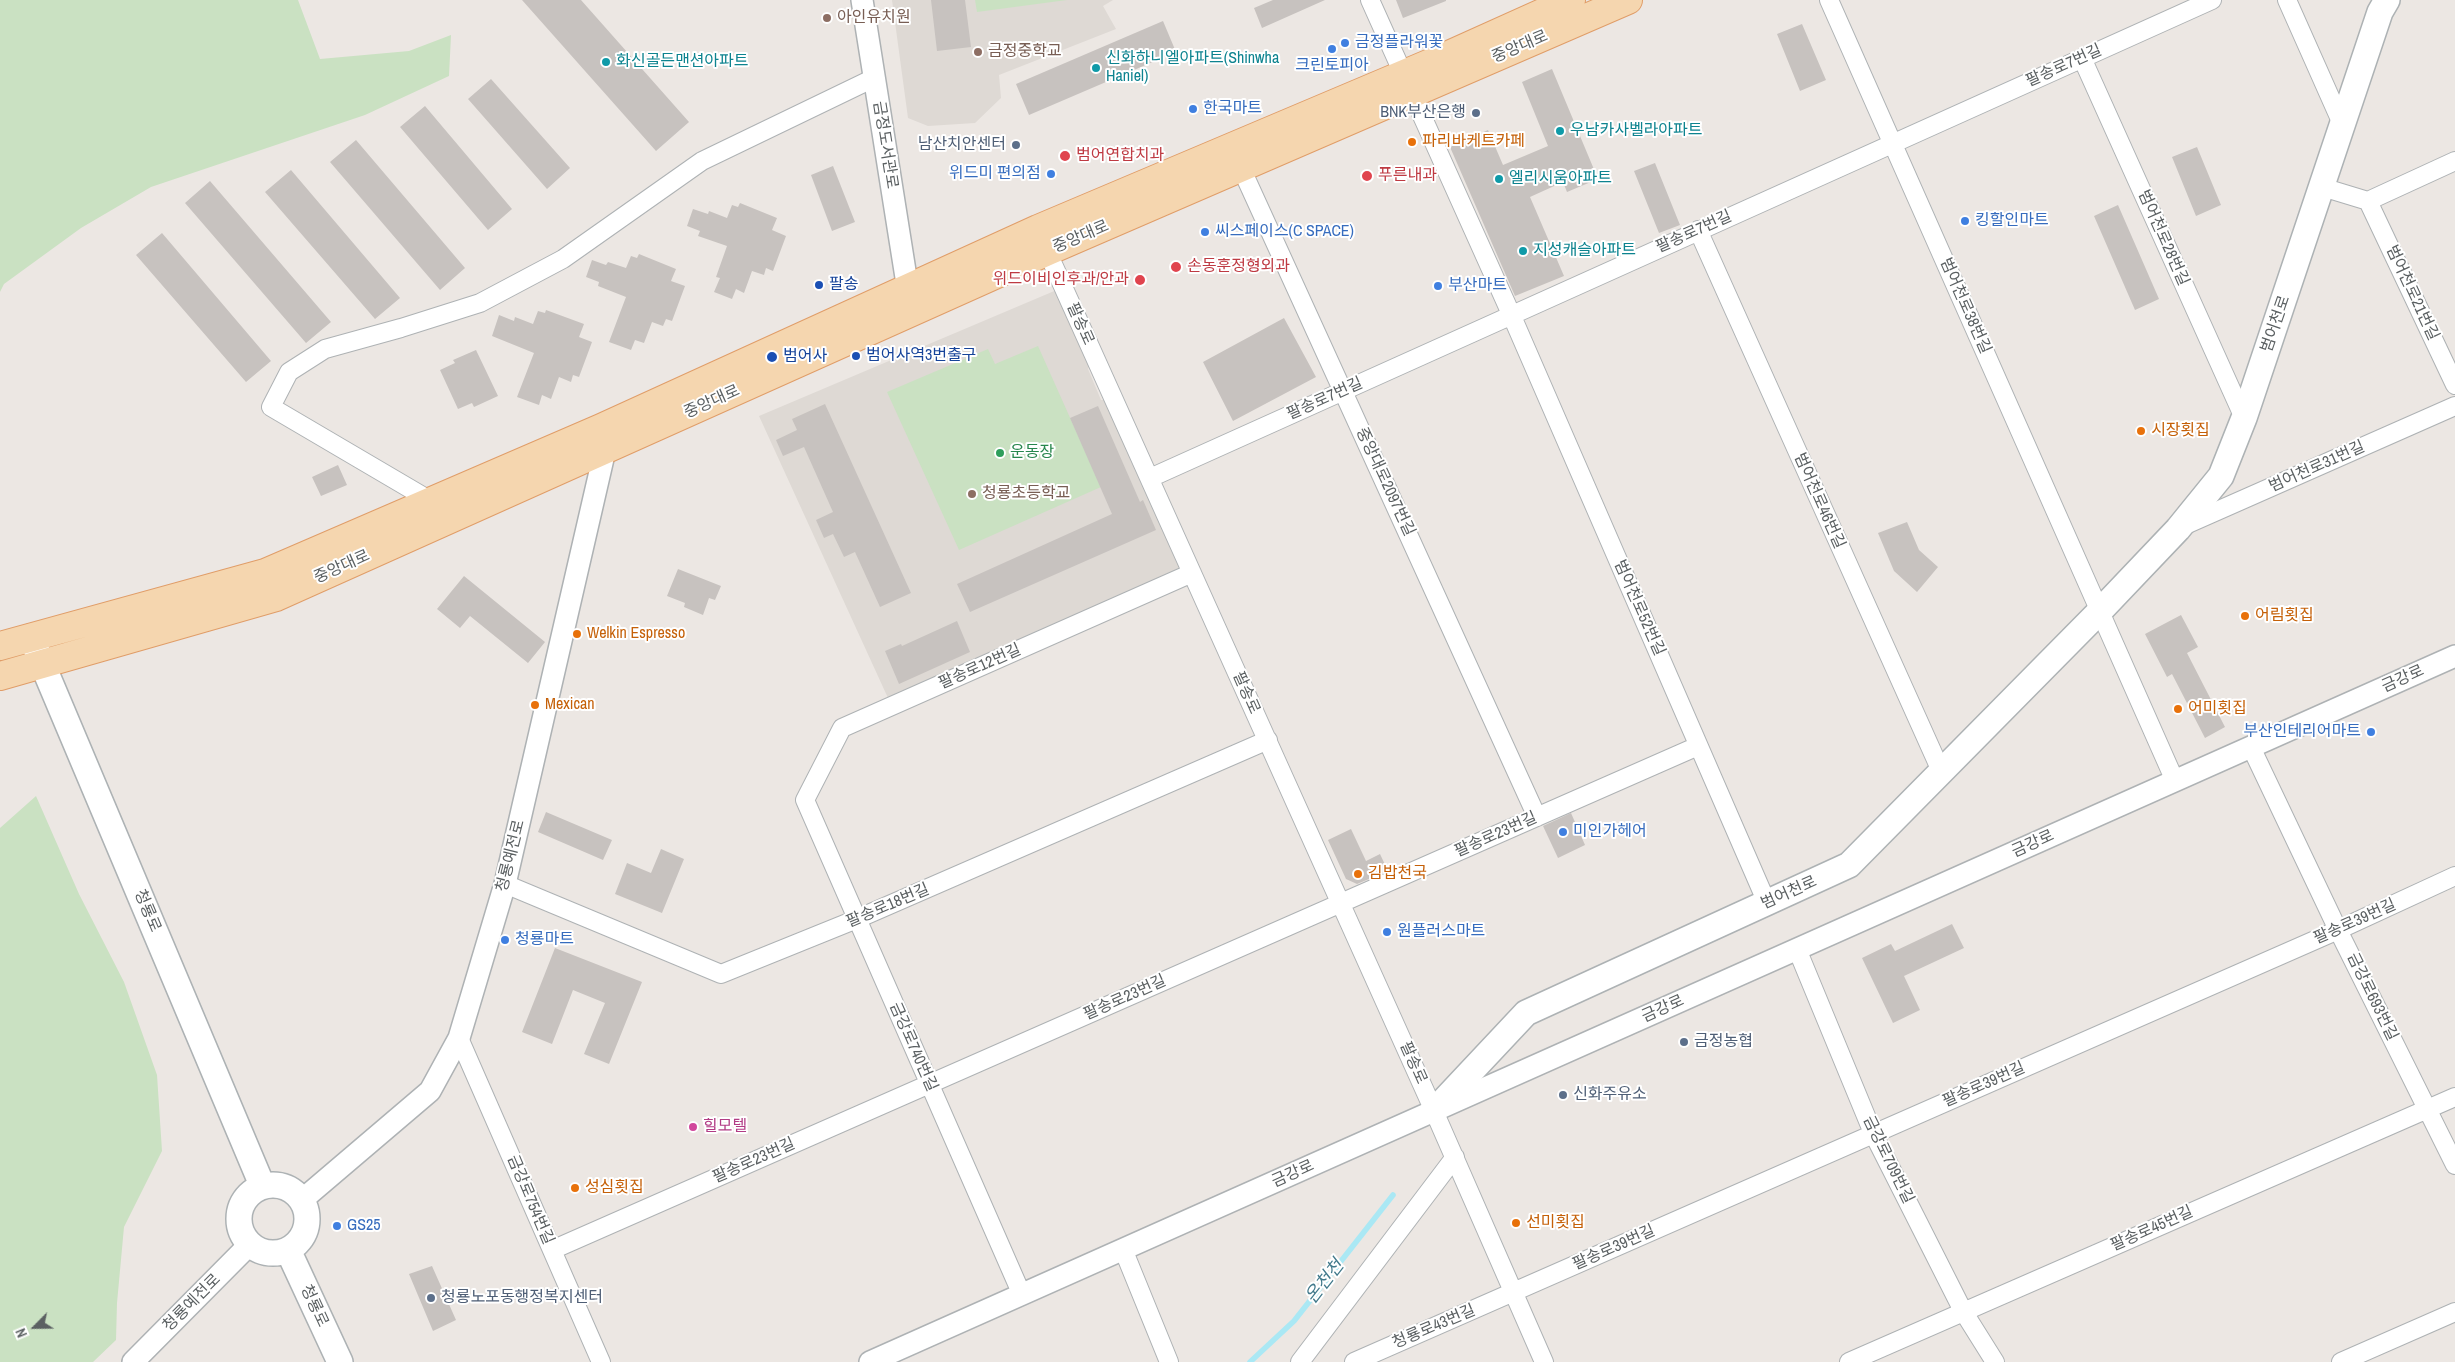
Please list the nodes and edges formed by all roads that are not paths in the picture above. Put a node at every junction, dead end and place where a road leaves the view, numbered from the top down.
1 (862, 0) edge
2 (1370, 0) edge
3 (1571, 0) edge
4 (1628, 0) edge
5 (1829, 0) edge
6 (2212, 0) edge
7 (2287, 0) edge
8 (2387, 0) edge
9 (2082, 58) junction
10 (874, 78) junction
11 (1407, 84) junction
12 (2343, 126) junction
13 (1892, 143) junction
14 (1237, 157) junction
15 (2455, 161) edge
16 (2322, 187) junction
17 (2368, 201) junction
18 (1698, 230) junction
19 (1043, 240) junction
20 (908, 290) junction
21 (1511, 314) junction
22 (2455, 385) edge
23 (1343, 391) junction
24 (2455, 406) edge
25 (2244, 418) junction
26 (605, 450) junction
27 (1150, 478) junction
28 (431, 501) junction
29 (2178, 529) junction
30 (1192, 573) junction
31 (2100, 611) junction
32 (31, 637) junction
33 (0, 646) edge
34 (2455, 656) edge
35 (43, 664) junction
36 (0, 676) edge
37 (1268, 740) junction
38 (1698, 746) junction
39 (2251, 747) junction
40 (1941, 771) junction
41 (2175, 781) junction
42 (805, 800) joint
43 (1537, 816) junction
44 (2455, 876) edge
45 (505, 884) junction
46 (1766, 902) junction
47 (1341, 903) junction
48 (857, 919) junction
49 (2338, 930) junction
50 (1797, 949) junction
51 (459, 1038) junction
52 (929, 1084) junction
53 (2455, 1097) edge
54 (2427, 1109) junction
55 (1434, 1111) junction
56 (1874, 1133) junction
57 (1455, 1157) junction
58 (2455, 1165) edge
59 (262, 1186) junction
60 (302, 1200) junction
61 (250, 1244) junction
62 (1123, 1249) junction
63 (288, 1250) junction
64 (552, 1250) junction
65 (1514, 1293) junction
66 (1022, 1295) junction
67 (1963, 1311) junction
68 (2455, 1312) edge
69 (133, 1362) edge
70 (340, 1362) edge
71 (601, 1362) edge
72 (870, 1362) edge
73 (1169, 1362) edge
74 (1300, 1362) edge
75 (1354, 1362) edge
76 (1544, 1362) edge
77 (1849, 1362) edge
78 (1995, 1362) edge
79 (2341, 1362) edge

1 - 10 street, 금정도서관로
2 - 11 street
3 - 11 main road, 중앙대로
4 - 11 main road, 중앙대로
5 - 13 street, 범어천로38번길
6 - 9 street, 팔송로7번길
7 - 12 street
8 - 12 main road, 범어천로
9 - 13 street, 팔송로7번길
9 - 25 street, 범어천로28번길
10 - 20 street, 금정도서관로
10 - 28 street
11 - 14 main road, 중앙대로
11 - 21 street
12 - 16 main road, 범어천로
13 - 18 street, 팔송로7번길
13 - 31 street, 범어천로38번길
14 - 19 main road, 중앙대로
14 - 23 street, 중앙대로2097번길
15 - 17 street
16 - 17 street
16 - 25 main road, 범어천로
17 - 22 street, 범어천로21번길
18 - 21 street, 팔송로7번길
18 - 40 street, 범어천로46번길
19 - 20 main road, 중앙대로
19 - 26 main road, 중앙대로
19 - 27 street, 팔송로
20 - 28 main road, 중앙대로
21 - 23 street, 팔송로7번길
21 - 38 street, 범어천로52번길
23 - 27 street, 팔송로7번길
23 - 43 street, 중앙대로2097번길
24 - 29 street, 범어천로31번길
25 - 29 main road, 범어천로
26 - 35 main road, 중앙대로
26 - 45 street, 청룡예전로
27 - 30 street, 팔송로
28 - 32 main road, 중앙대로
29 - 31 main road, 범어천로
30 - 37 street, 팔송로
30 - 42 street, 팔송로12번길
31 - 40 main road, 범어천로
31 - 41 street
32 - 33 main road, 중앙대로
32 - 35 main road, 청룡로
34 - 39 street, 금강로
35 - 36 main road, 중앙대로
35 - 59 main road, 청룡로
37 - 47 street, 팔송로
37 - 48 street, 팔송로18번길
38 - 43 street, 팔송로23번길
38 - 46 street, 범어천로52번길
39 - 41 street, 금강로
39 - 49 street, 금강로693번길
40 - 46 main road, 범어천로
41 - 50 street, 금강로
42 - 48 street, 금강로740번길
43 - 47 street, 팔송로23번길
44 - 49 street, 팔송로39번길
45 - 48 street, 팔송로18번길
45 - 51 street, 청룡예전로
46 - 55 main road, 범어천로
47 - 52 street, 팔송로23번길
47 - 55 street, 팔송로
48 - 52 street, 금강로740번길
49 - 54 street, 금강로693번길
49 - 56 street, 팔송로39번길
50 - 55 street, 금강로
50 - 56 street, 금강로709번길
51 - 60 street, 청룡예전로
51 - 64 street, 금강로754번길
52 - 64 street, 팔송로23번길
52 - 66 street, 금강로740번길
53 - 54 street, 팔송로45번길
54 - 58 street, 금강로693번길
54 - 67 street, 팔송로45번길
55 - 57 street, 팔송로
55 - 62 street, 금강로
56 - 65 street, 팔송로39번길
56 - 67 street, 금강로709번길
57 - 65 street, 팔송로
57 - 74 street
59 - 60 main road
59 - 61 main road
60 - 63 main road
61 - 63 main road
61 - 69 street, 청룡예전로
62 - 66 street, 금강로
62 - 73 street
63 - 70 main road, 청룡로
64 - 71 street, 금강로754번길
65 - 75 street, 청룡로43번길
65 - 76 street, 팔송로
66 - 72 street, 금강로
67 - 77 street, 팔송로45번길
67 - 78 street, 금강로709번길
68 - 79 street

